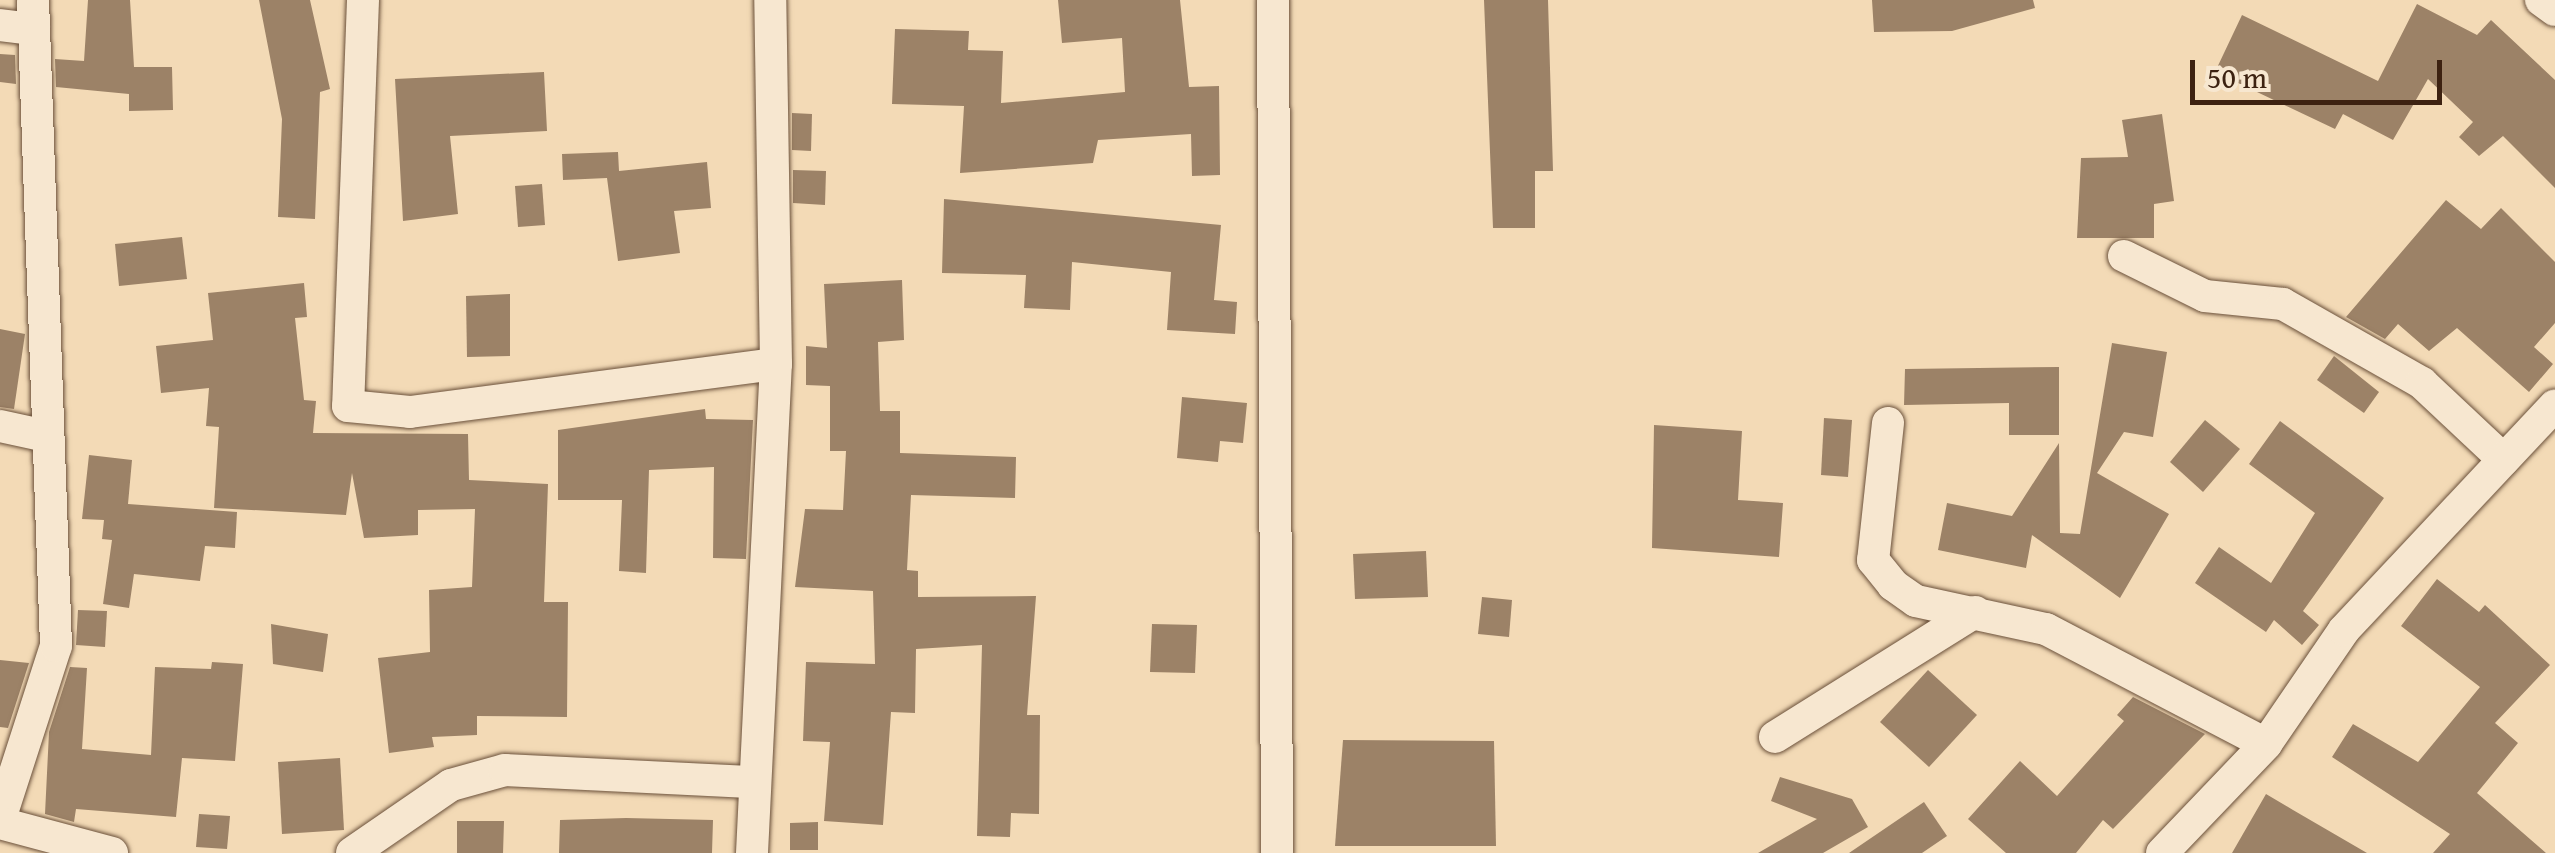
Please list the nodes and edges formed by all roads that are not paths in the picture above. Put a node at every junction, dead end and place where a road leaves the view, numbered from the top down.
1 (363, 0) edge
2 (770, 0) edge
3 (1273, 0) edge
4 (2540, 0) edge
5 (2555, 10) edge
6 (33, 14) edge
7 (0, 25) edge
8 (2124, 256) dead end
9 (776, 364) junction
10 (2555, 406) edge
11 (1888, 423) dead end
12 (0, 426) edge
13 (46, 436) junction
14 (2504, 460) junction
15 (1975, 612) junction
16 (1775, 736) dead end
17 (2266, 744) junction
18 (754, 782) junction
19 (0, 821) edge
20 (112, 853) edge
21 (352, 853) edge
22 (752, 853) edge
23 (1277, 853) edge
24 (2162, 853) edge

1 - 9 street
2 - 9 street
3 - 23 street
4 - 5 street
6 - 7 street
6 - 13 street
8 - 14 street
9 - 18 street
10 - 14 street
11 - 15 street
12 - 13 street
13 - 19 street
14 - 17 street
15 - 16 street
15 - 17 street
17 - 24 street
18 - 21 street
18 - 22 street
19 - 20 street

